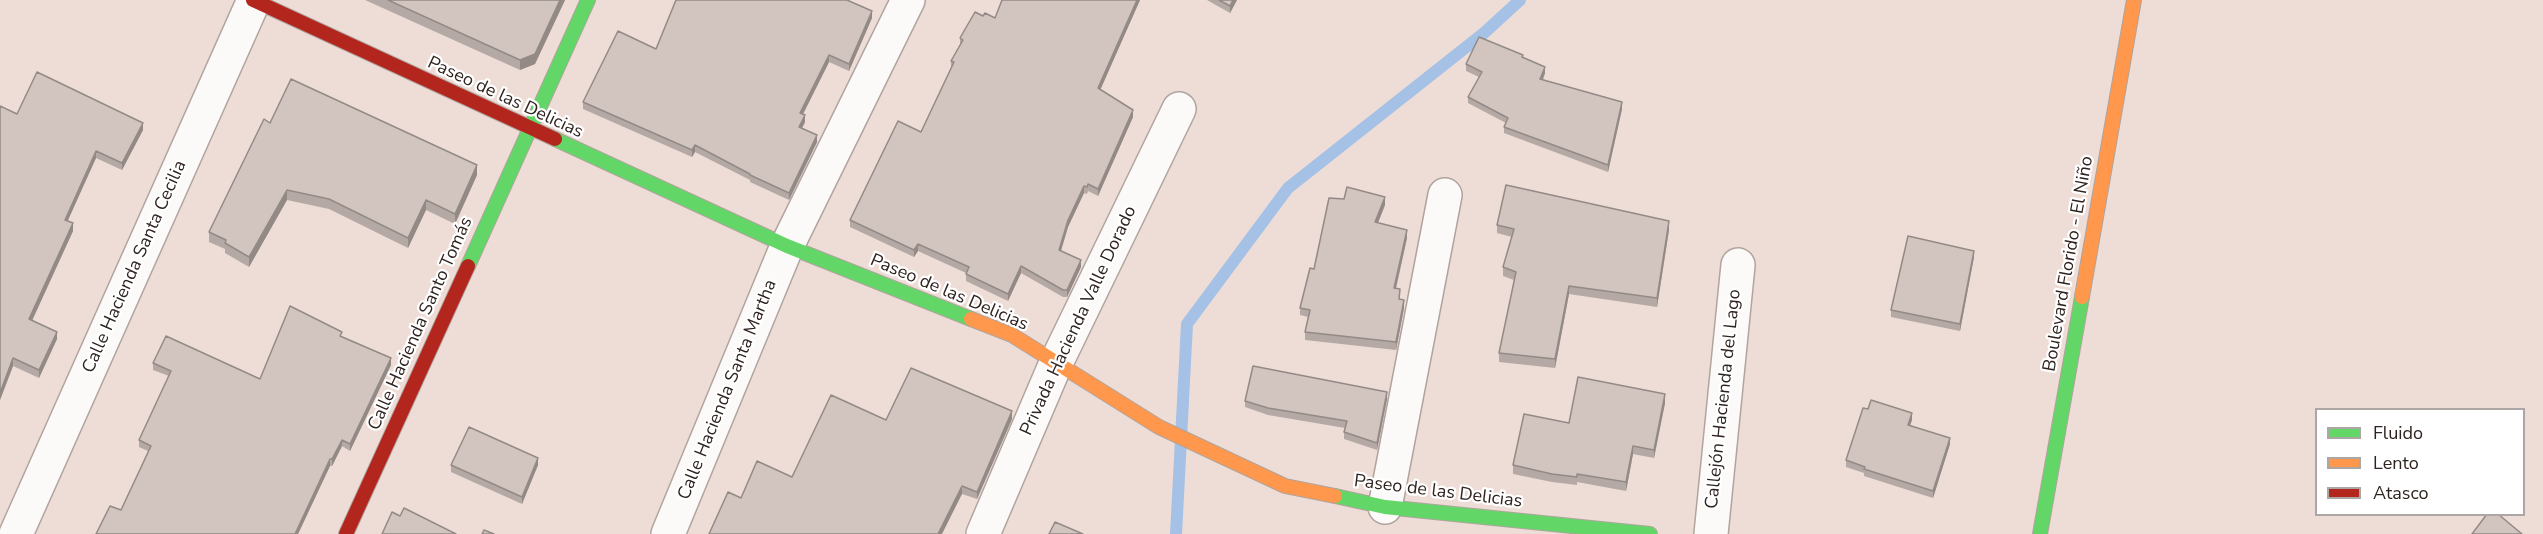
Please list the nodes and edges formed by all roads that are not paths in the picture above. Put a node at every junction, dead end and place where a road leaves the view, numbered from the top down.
1 (254, 0) edge
2 (588, 0) edge
3 (908, 0) edge
4 (2134, 0) edge
5 (1179, 109) dead end
6 (529, 129) junction
7 (1445, 195) dead end
8 (787, 246) junction
9 (1738, 264) dead end
10 (1056, 363) junction
11 (1386, 507) junction
12 (16, 534) edge
13 (346, 534) edge
14 (669, 534) edge
15 (983, 534) edge
16 (1650, 534) edge
17 (1711, 534) edge
18 (2040, 534) edge

1 - 6 street, Paseo de las Delicias
1 - 12 street, Calle Hacienda Santa Cecilia
2 - 6 street, Calle Hacienda Santo Tomás
3 - 8 street, Calle Hacienda Santa Martha
4 - 18 street, Boulevard Florido - El Niño
5 - 10 street, Privada Hacienda Valle Dorado
6 - 8 street, Paseo de las Delicias
6 - 13 street, Calle Hacienda Santo Tomás
7 - 11 street
8 - 10 street, Paseo de las Delicias
8 - 14 street, Calle Hacienda Santa Martha
9 - 17 street, Callejón Hacienda del Lago
10 - 11 street, Paseo de las Delicias
10 - 15 street, Privada Hacienda Valle Dorado
11 - 16 street, Paseo de las Delicias

